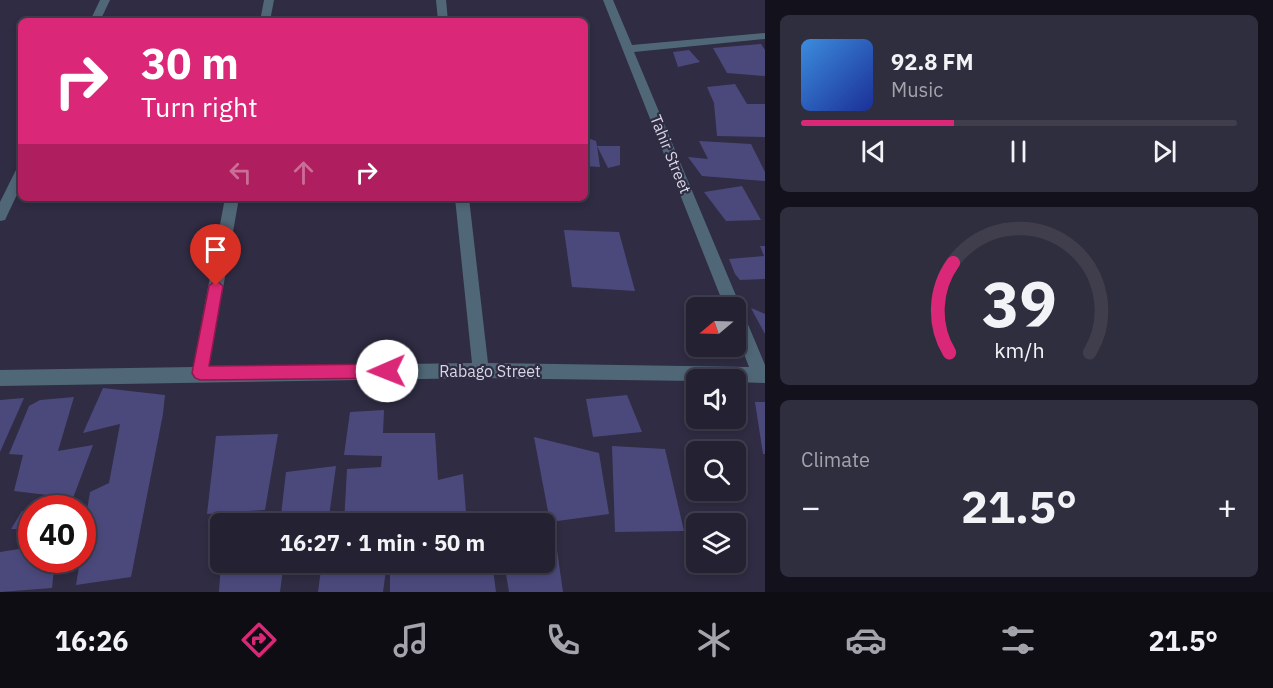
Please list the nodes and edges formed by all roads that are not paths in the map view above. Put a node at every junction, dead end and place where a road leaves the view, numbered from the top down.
1 (105, 0) edge
2 (269, 0) edge
3 (441, 0) edge
4 (608, 0) edge
5 (96, 18) edge
6 (266, 18) edge
7 (443, 18) edge
8 (765, 36) edge
9 (628, 49) junction
10 (18, 179) edge
11 (231, 201) edge
12 (462, 201) edge
13 (0, 216) edge
14 (729, 297) edge
15 (746, 338) edge
16 (481, 370) junction
17 (200, 373) junction
18 (762, 375) edge
19 (0, 378) edge

1 - 5 street
2 - 6 street
3 - 7 street
4 - 9 street, Tahir Street
8 - 9 street
9 - 14 street, Tahir Street
10 - 13 street
11 - 17 street
12 - 16 street
15 - 18 street
16 - 17 street, Rabago Street
16 - 18 street, Rabago Street
17 - 19 street, Rabago Street

